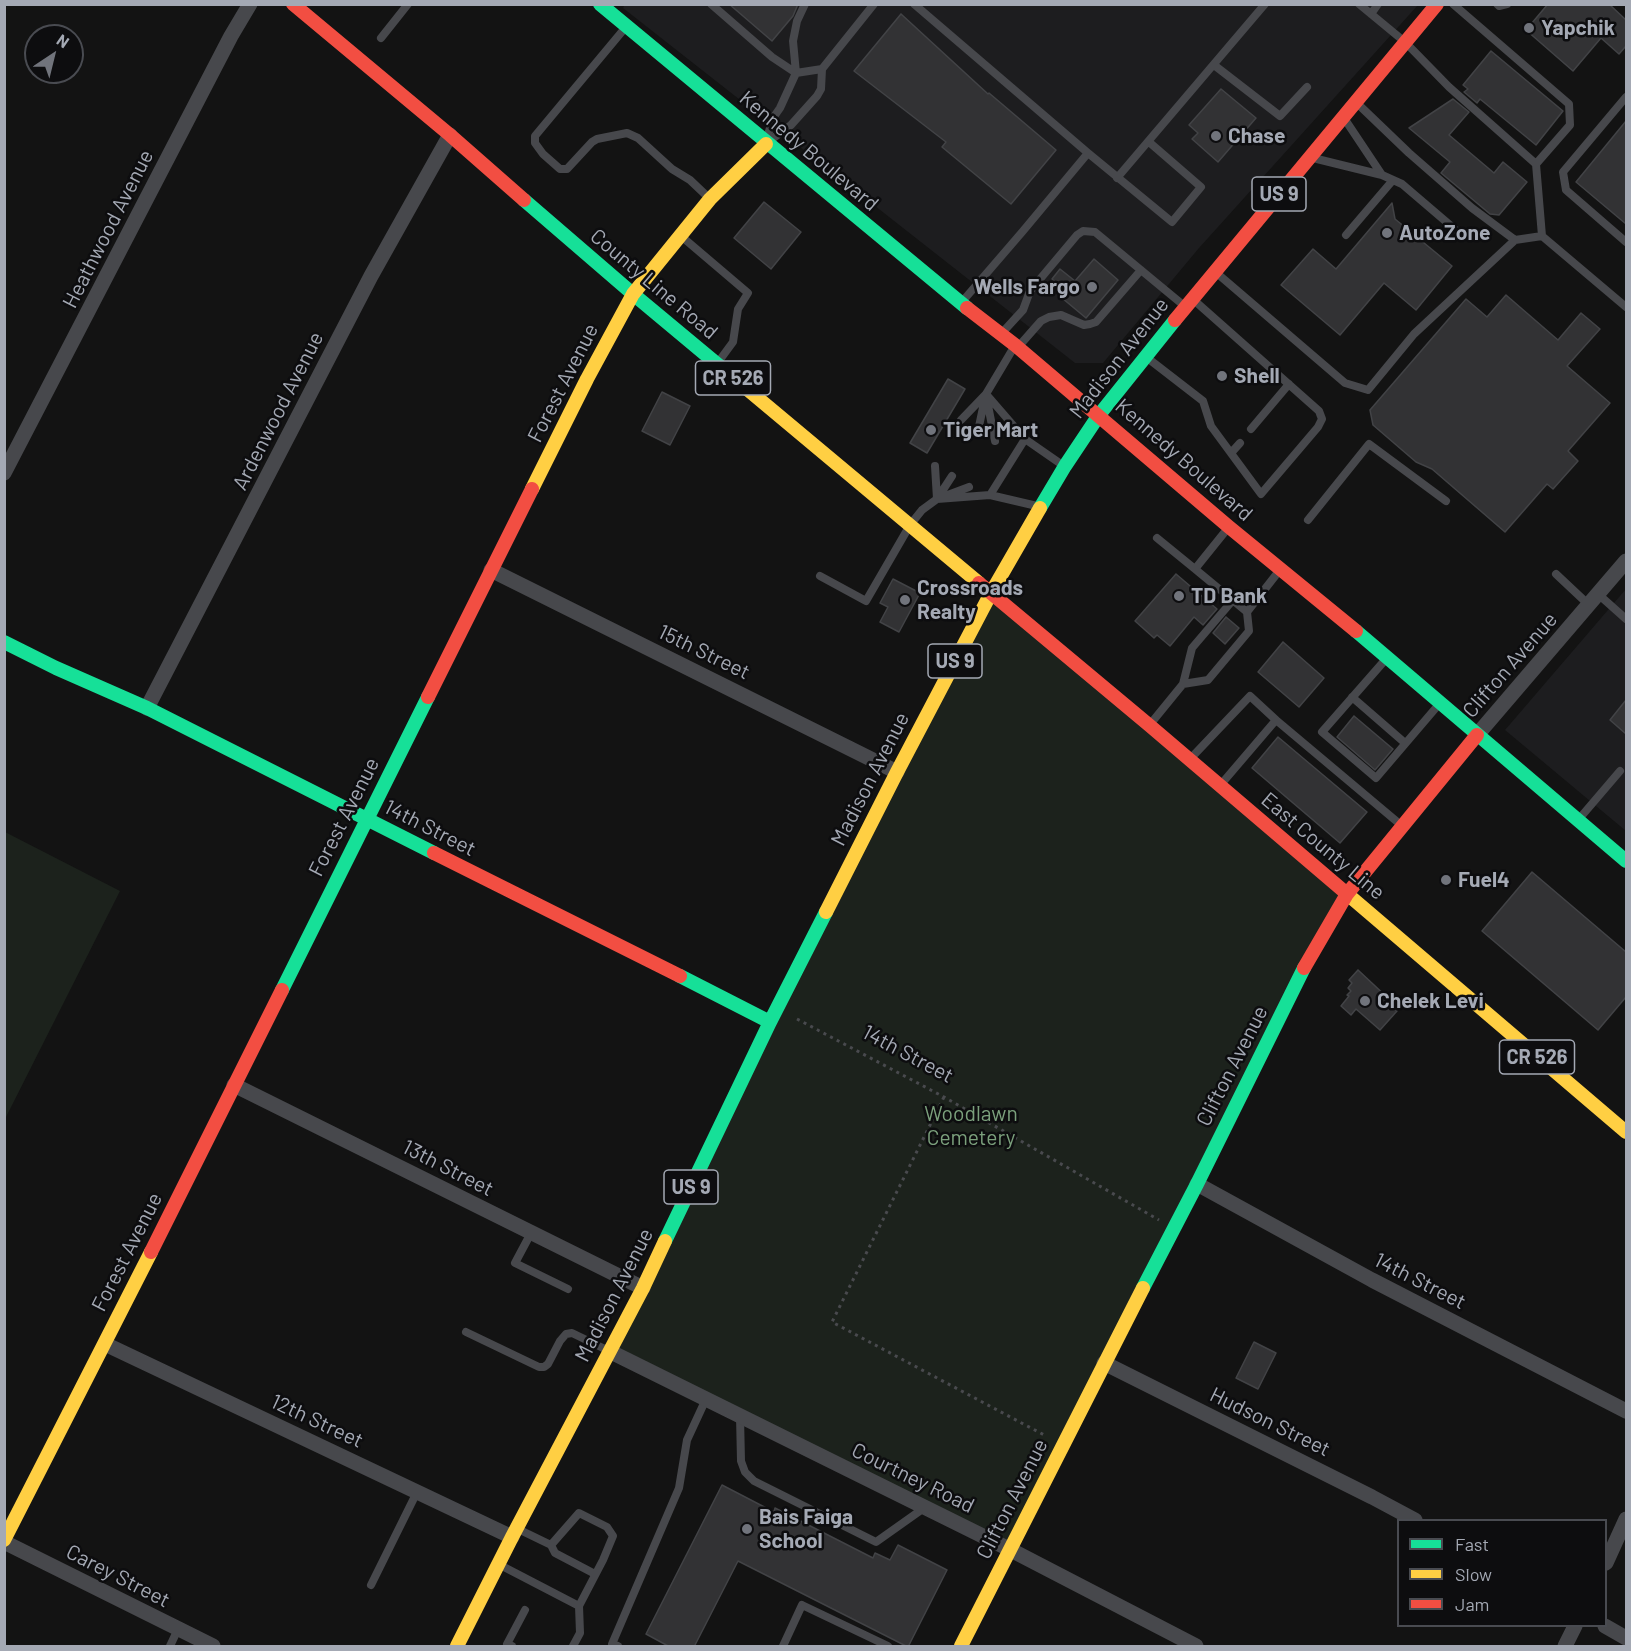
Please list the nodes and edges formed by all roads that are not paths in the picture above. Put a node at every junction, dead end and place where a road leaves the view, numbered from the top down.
1 (250, 4) edge
2 (293, 4) edge
3 (408, 4) edge
4 (600, 4) edge
5 (711, 4) edge
6 (805, 4) edge
7 (874, 4) edge
8 (914, 4) edge
9 (1265, 4) edge
10 (1359, 4) edge
11 (1378, 4) edge
12 (1437, 4) edge
13 (1453, 4) edge
14 (1497, 4) edge
15 (1507, 4) edge
16 (1371, 14) junction
17 (626, 26) junction
18 (381, 38) dead end
19 (1405, 42) junction
20 (1214, 65) junction
21 (822, 69) junction
22 (796, 73) junction
23 (1306, 87) dead end
24 (1626, 97) edge
25 (1355, 102) junction
26 (1343, 116) junction
27 (450, 135) junction
28 (1149, 142) junction
29 (766, 144) junction
30 (1088, 153) junction
31 (1309, 158) junction
32 (1536, 164) junction
33 (1382, 175) junction
34 (1117, 178) junction
35 (1393, 180) junction
36 (710, 199) junction
37 (1346, 235) dead end
38 (680, 236) junction
39 (1542, 236) junction
40 (1464, 237) dead end
41 (1515, 240) junction
42 (1626, 242) edge
43 (1141, 270) junction
44 (1215, 272) junction
45 (633, 294) junction
46 (960, 303) junction
47 (1189, 303) junction
48 (1626, 307) edge
49 (1000, 334) junction
50 (1016, 347) junction
51 (1145, 356) junction
52 (716, 364) junction
53 (1289, 384) junction
54 (986, 394) junction
55 (1099, 415) junction
56 (961, 420) dead end
57 (1251, 429) dead end
58 (978, 431) dead end
59 (1025, 439) junction
60 (995, 441) dead end
61 (1240, 443) dead end
62 (1231, 453) junction
63 (935, 466) dead end
64 (1065, 466) junction
65 (4, 473) edge
66 (951, 476) dead end
67 (969, 487) dead end
68 (990, 495) junction
69 (937, 499) junction
70 (1446, 501) dead end
71 (1041, 507) junction
72 (1308, 520) dead end
73 (910, 525) junction
74 (1229, 527) junction
75 (1157, 538) dead end
76 (1626, 561) edge
77 (1194, 569) junction
78 (491, 570) junction
79 (1280, 570) junction
80 (1556, 574) dead end
81 (820, 576) dead end
82 (991, 593) junction
83 (1594, 599) junction
84 (1233, 600) junction
85 (1247, 612) junction
86 (1626, 619) edge
87 (4, 642) edge
88 (1387, 658) junction
89 (1182, 684) junction
90 (1352, 698) junction
91 (1440, 703) junction
92 (147, 708) junction
93 (1276, 720) junction
94 (1149, 725) junction
95 (1477, 735) junction
96 (1405, 743) junction
97 (1189, 759) junction
98 (1620, 771) dead end
99 (897, 772) junction
100 (1220, 786) junction
101 (366, 819) junction
102 (1578, 820) junction
103 (1402, 826) junction
104 (1626, 861) edge
105 (1347, 894) junction
106 (770, 1022) junction
107 (234, 1084) junction
108 (1624, 1126) edge
109 (1197, 1184) junction
110 (531, 1233) junction
111 (642, 1288) junction
112 (568, 1289) dead end
113 (466, 1332) dead end
114 (105, 1344) junction
115 (609, 1351) junction
116 (1104, 1363) junction
117 (706, 1399) junction
118 (1626, 1411) edge
119 (740, 1416) junction
120 (417, 1492) junction
121 (925, 1507) junction
122 (1411, 1519) edge
123 (1626, 1519) edge
124 (514, 1532) junction
125 (4, 1541) edge
126 (551, 1545) junction
127 (1010, 1549) junction
128 (1607, 1559) edge
129 (498, 1564) junction
130 (596, 1574) junction
131 (371, 1585) dead end
132 (579, 1605) junction
133 (525, 1610) dead end
134 (1575, 1627) edge
135 (1607, 1627) edge
136 (178, 1629) junction
137 (1626, 1638) edge
138 (170, 1647) edge
139 (213, 1647) edge
140 (457, 1647) edge
141 (512, 1647) edge
142 (573, 1647) edge
143 (618, 1647) edge
144 (783, 1647) edge
145 (888, 1647) edge
146 (961, 1647) edge
147 (1196, 1647) edge
148 (1565, 1647) edge

1 - 65 street, Heathwood Avenue
2 - 27 main road, County Line Road / CR 526
3 - 18 lane
4 - 17 main road, Kennedy Boulevard
5 - 22 lane
6 - 22 lane
7 - 21 lane
8 - 30 lane
9 - 20 lane
10 - 16 lane
11 - 16 lane
12 - 19 main road, Madison Avenue / US 9
13 - 32 lane
14 - 15 lane
16 - 19 lane
17 - 29 main road, Kennedy Boulevard
17 - 36 lane
19 - 25 main road, Madison Avenue / US 9
19 - 32 lane
20 - 23 lane
20 - 28 lane
21 - 22 lane
21 - 29 lane
22 - 29 lane
24 - 42 lane
25 - 26 main road, Madison Avenue / US 9
25 - 41 lane
26 - 31 main road, Madison Avenue / US 9
26 - 33 lane
27 - 45 main road, County Line Road / CR 526
27 - 92 street, Ardenwood Avenue
28 - 34 lane
28 - 34 lane
29 - 36 main road, Forest Avenue
29 - 46 main road, Kennedy Boulevard
30 - 34 lane
30 - 46 lane
31 - 33 lane
31 - 44 main road, Madison Avenue / US 9
32 - 39 lane
33 - 35 lane
35 - 37 lane
35 - 40 lane
36 - 38 main road, Forest Avenue
38 - 45 main road, Forest Avenue
38 - 52 lane
39 - 41 lane
39 - 48 lane
41 - 44 lane
43 - 47 lane
43 - 49 lane
43 - 50 lane
44 - 47 main road, Madison Avenue / US 9
45 - 52 main road, County Line Road / CR 526
45 - 78 main road, Forest Avenue
46 - 49 main road, Kennedy Boulevard
47 - 51 main road, Madison Avenue / US 9
47 - 53 lane
49 - 50 main road, Kennedy Boulevard
50 - 54 lane
50 - 55 main road, Kennedy Boulevard
51 - 55 main road, Madison Avenue / US 9
51 - 62 lane
52 - 73 main road, County Line Road / CR 526
53 - 57 lane
53 - 62 lane
54 - 56 lane
54 - 58 lane
54 - 59 lane
54 - 60 lane
55 - 64 main road, Madison Avenue / US 9
55 - 74 main road, Kennedy Boulevard
59 - 64 lane
59 - 68 lane
61 - 62 lane
63 - 69 lane
64 - 71 main road, Madison Avenue / US 9
66 - 69 lane
67 - 69 lane
68 - 69 lane
68 - 71 lane
69 - 73 lane
70 - 72 lane
71 - 82 main road, Madison Avenue / US 9
73 - 81 lane
73 - 82 main road, County Line Road / CR 526
74 - 77 lane
74 - 79 main road, Kennedy Boulevard
75 - 77 lane
76 - 83 street, Clifton Avenue
77 - 84 lane
78 - 99 street, 15th Street
78 - 101 main road, Forest Avenue
79 - 85 lane
79 - 88 main road, Kennedy Boulevard
80 - 83 lane
82 - 94 main road, East County Line / CR 526
82 - 99 main road, Madison Avenue / US 9
83 - 86 lane
83 - 95 street, Clifton Avenue
84 - 85 lane
84 - 89 lane
85 - 89 lane
87 - 92 main road, 14th Street
88 - 90 lane
88 - 91 main road, Kennedy Boulevard
89 - 94 lane
90 - 96 lane
90 - 96 lane
91 - 95 main road, Kennedy Boulevard
91 - 96 lane
92 - 101 main road, 14th Street
93 - 97 lane
93 - 100 lane
93 - 103 lane
94 - 97 main road, East County Line / CR 526
95 - 102 main road, Kennedy Boulevard
95 - 103 main road, Clifton Avenue
97 - 100 main road, East County Line / CR 526
98 - 102 lane
99 - 106 main road, Madison Avenue / US 9
100 - 105 main road, East County Line / CR 526
101 - 106 main road, 14th Street
101 - 107 main road, Forest Avenue
102 - 104 main road, Kennedy Boulevard
103 - 105 main road, Clifton Avenue
105 - 108 main road, East County Line / CR 526
105 - 109 main road, Clifton Avenue
106 - 111 main road, Madison Avenue / US 9
107 - 110 street, 13th Street
107 - 114 main road, Forest Avenue
109 - 116 main road, Clifton Avenue
109 - 118 street, 14th Street
110 - 111 street, 13th Street
110 - 112 lane
111 - 115 main road, Madison Avenue / US 9
113 - 115 lane
114 - 120 street, 12th Street
114 - 125 main road, Forest Avenue
115 - 117 street, Courtney Road
115 - 124 main road, Madison Avenue / US 9
116 - 122 street, Hudson Street
116 - 127 main road, Clifton Avenue
117 - 119 street, Courtney Road
117 - 143 lane
119 - 121 street, Courtney Road
119 - 121 lane
120 - 124 street, 12th Street
120 - 131 lane
121 - 127 street, Courtney Road
123 - 128 street
124 - 126 lane
124 - 129 main road, Madison Avenue / US 9
125 - 136 street, Carey Street
126 - 130 lane
126 - 130 lane
127 - 146 main road, Clifton Avenue
127 - 147 street, Courtney Road
129 - 132 lane
129 - 140 main road, Madison Avenue / US 9
130 - 132 lane
132 - 142 lane
133 - 141 lane
134 - 148 street
135 - 137 street
136 - 138 lane
136 - 139 street, Carey Street
144 - 145 lane

